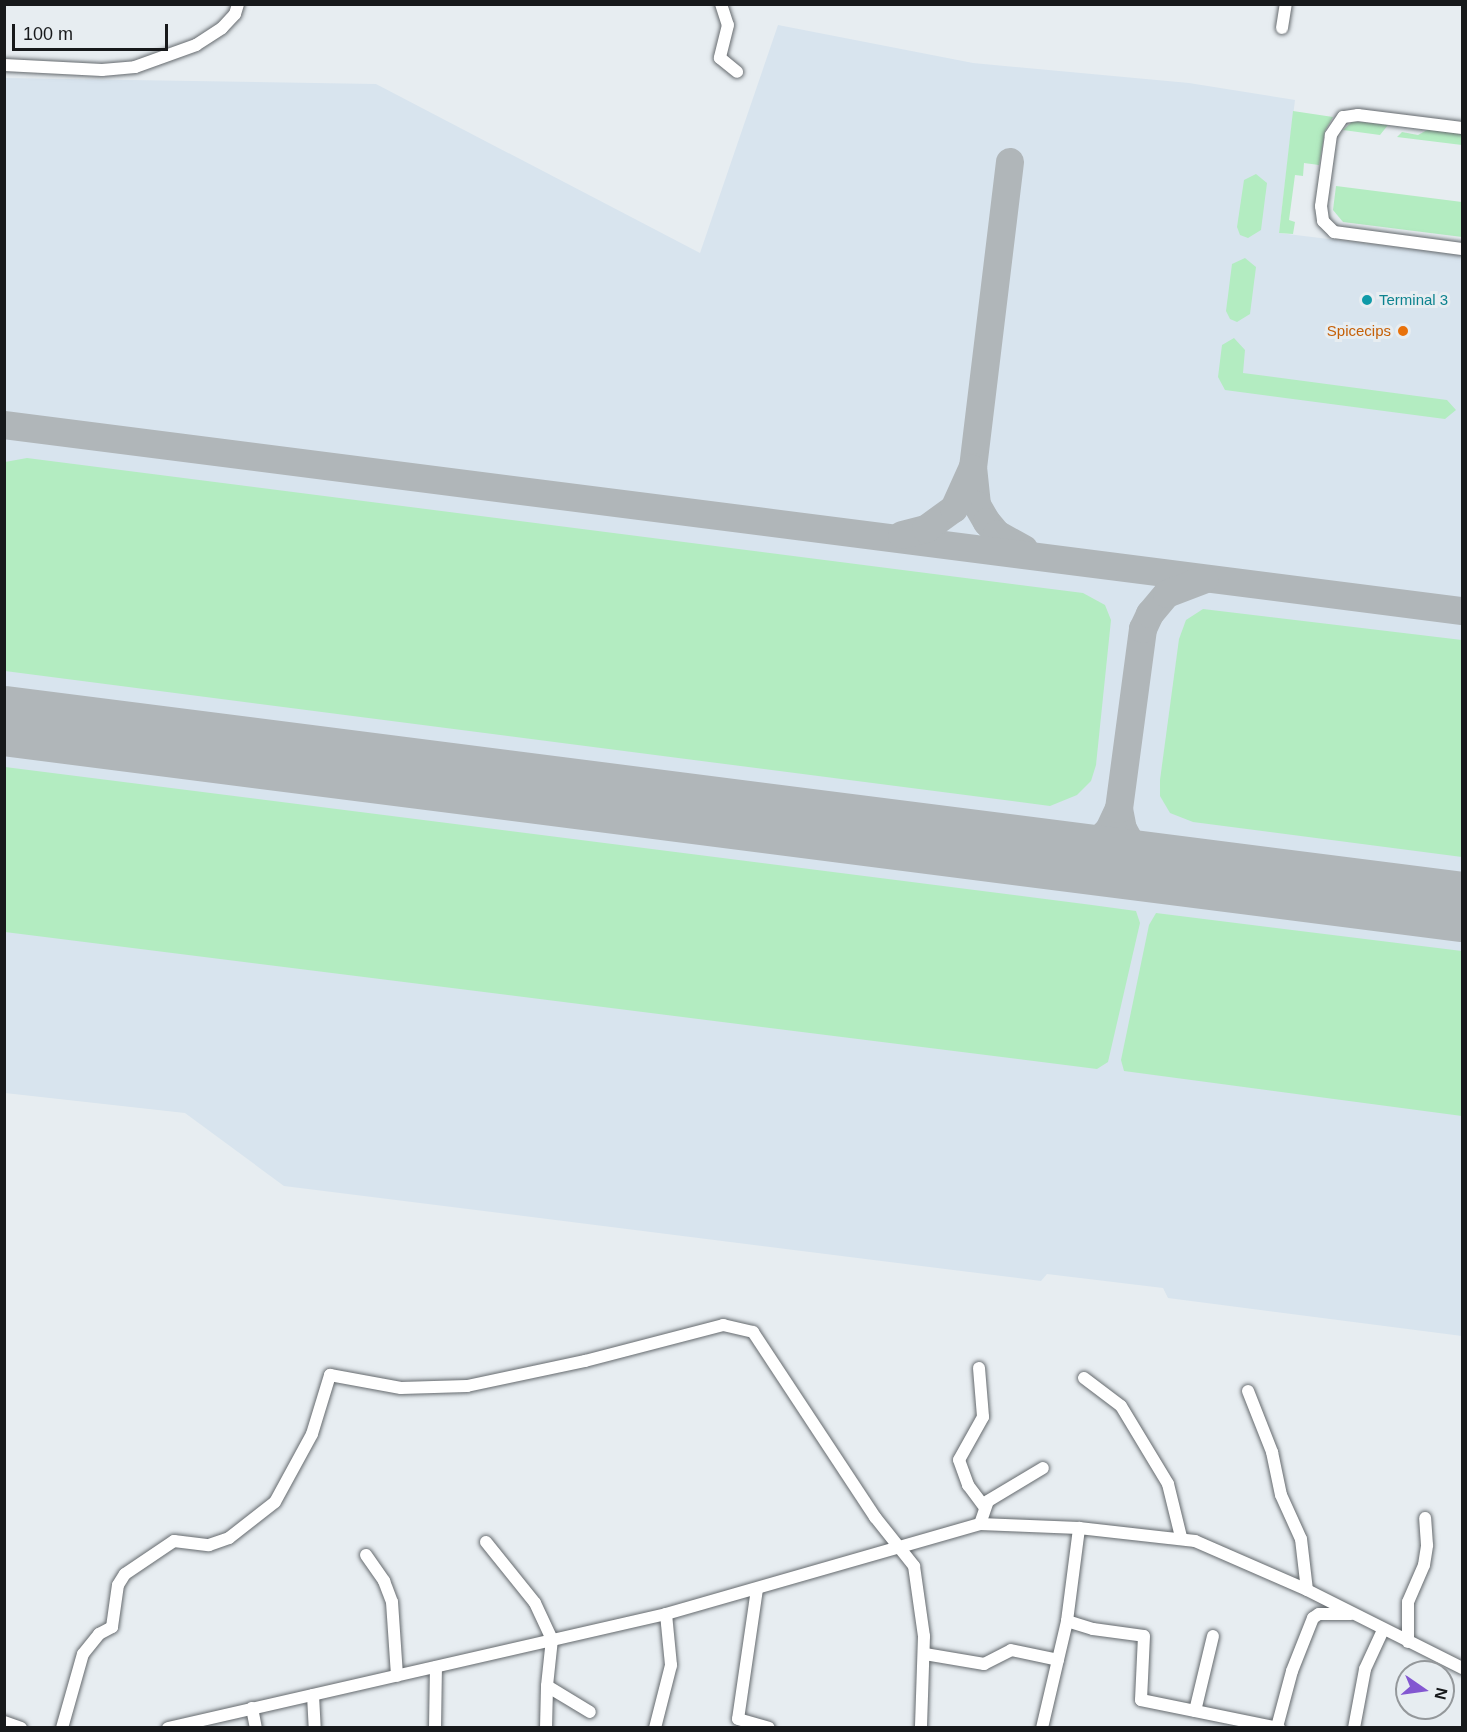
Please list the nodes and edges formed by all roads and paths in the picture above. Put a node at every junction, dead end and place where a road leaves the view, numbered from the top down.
1 (237, 4) edge
2 (721, 4) edge
3 (1286, 4) edge
4 (1282, 28) dead end
5 (4, 65) edge
6 (737, 72) dead end
7 (1462, 128) edge
8 (1462, 249) edge
9 (979, 1368) dead end
10 (1083, 1378) dead end
11 (1248, 1391) dead end
12 (1043, 1468) dead end
13 (984, 1506) junction
14 (1425, 1518) dead end
15 (980, 1524) junction
16 (1079, 1528) junction
17 (1181, 1538) junction
18 (486, 1542) dead end
19 (900, 1549) junction
20 (366, 1555) dead end
21 (757, 1589) junction
22 (1307, 1590) junction
23 (666, 1614) junction
24 (1356, 1614) junction
25 (1067, 1621) junction
26 (1383, 1630) junction
27 (1213, 1636) dead end
28 (552, 1640) junction
29 (1408, 1642) junction
30 (925, 1654) junction
31 (1058, 1660) junction
32 (436, 1667) junction
33 (1462, 1668) edge
34 (397, 1676) junction
35 (547, 1686) junction
36 (313, 1695) junction
37 (252, 1708) junction
38 (1195, 1711) junction
39 (590, 1712) dead end
40 (4, 1722) edge
41 (737, 1723) edge
42 (1278, 1727) edge
43 (21, 1728) edge
44 (62, 1728) edge
45 (168, 1728) edge
46 (256, 1728) edge
47 (315, 1728) edge
48 (435, 1728) edge
49 (546, 1728) edge
50 (655, 1728) edge
51 (769, 1728) edge
52 (921, 1728) edge
53 (1042, 1728) edge
54 (1354, 1728) edge

1 - 5 street
2 - 6 street
3 - 4 street
7 - 8 street
9 - 13 street
10 - 17 street
11 - 22 street
12 - 13 street
13 - 15 street
14 - 29 street
15 - 16 street
15 - 19 street
16 - 17 street
16 - 25 street
17 - 22 street
18 - 28 street
19 - 21 street
19 - 30 street
19 - 44 street
20 - 34 street
21 - 23 street
21 - 41 street
22 - 24 street
23 - 28 street
23 - 50 street
24 - 26 street
24 - 42 street
25 - 31 street
25 - 38 street
26 - 29 street
26 - 54 street
27 - 38 street
28 - 32 street
28 - 35 street
29 - 33 street
30 - 31 street
30 - 52 street
31 - 53 street
32 - 34 street
32 - 48 street
34 - 36 street
35 - 39 street
35 - 49 street
36 - 37 street
36 - 47 street
37 - 45 street
37 - 46 street
38 - 42 street
40 - 43 street
41 - 51 street

